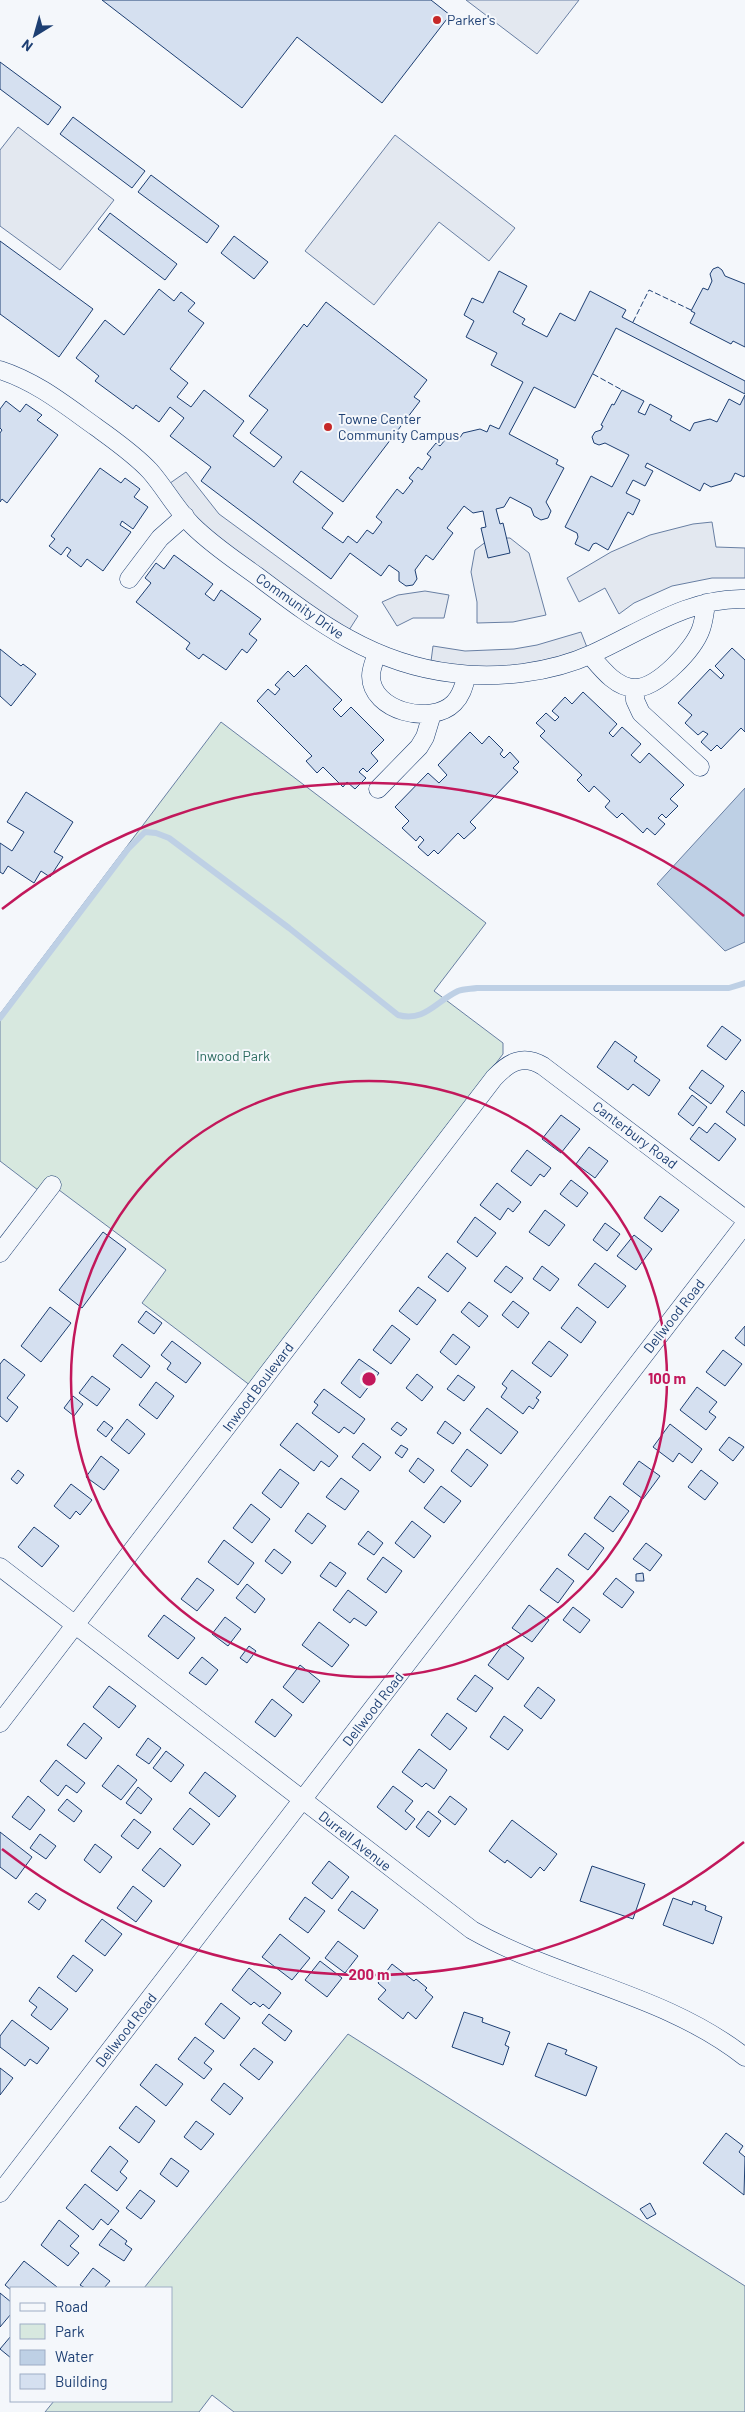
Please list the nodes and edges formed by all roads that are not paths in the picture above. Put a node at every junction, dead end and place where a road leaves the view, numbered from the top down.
1 (0, 370) edge
2 (185, 516) junction
3 (129, 579) dead end
4 (745, 599) edge
5 (706, 603) junction
6 (377, 653) junction
7 (590, 655) junction
8 (467, 675) junction
9 (635, 688) junction
10 (432, 714) junction
11 (700, 767) dead end
12 (378, 789) dead end
13 (522, 1060) joint
14 (52, 1185) dead end
15 (745, 1219) edge
16 (745, 1224) edge
17 (0, 1253) edge
18 (0, 1567) edge
19 (75, 1625) junction
20 (0, 1723) edge
21 (302, 1801) junction
22 (745, 2057) edge
23 (0, 2193) edge

1 - 2 street, Community Drive
2 - 3 street
2 - 6 street, Community Drive
4 - 5 street, Community Drive
5 - 7 street, Community Drive
5 - 9 street
6 - 8 street, Community Drive
6 - 10 street
7 - 8 street, Community Drive
7 - 9 street
8 - 10 street
9 - 11 street
10 - 12 street
13 - 15 street, Canterbury Road
13 - 19 street, Inwood Boulevard
14 - 17 street
16 - 21 street, Dellwood Road
18 - 19 street, Durrell Avenue
19 - 20 street, Inwood Boulevard
19 - 21 street, Durrell Avenue
21 - 22 street, Durrell Avenue
21 - 23 street, Dellwood Road

